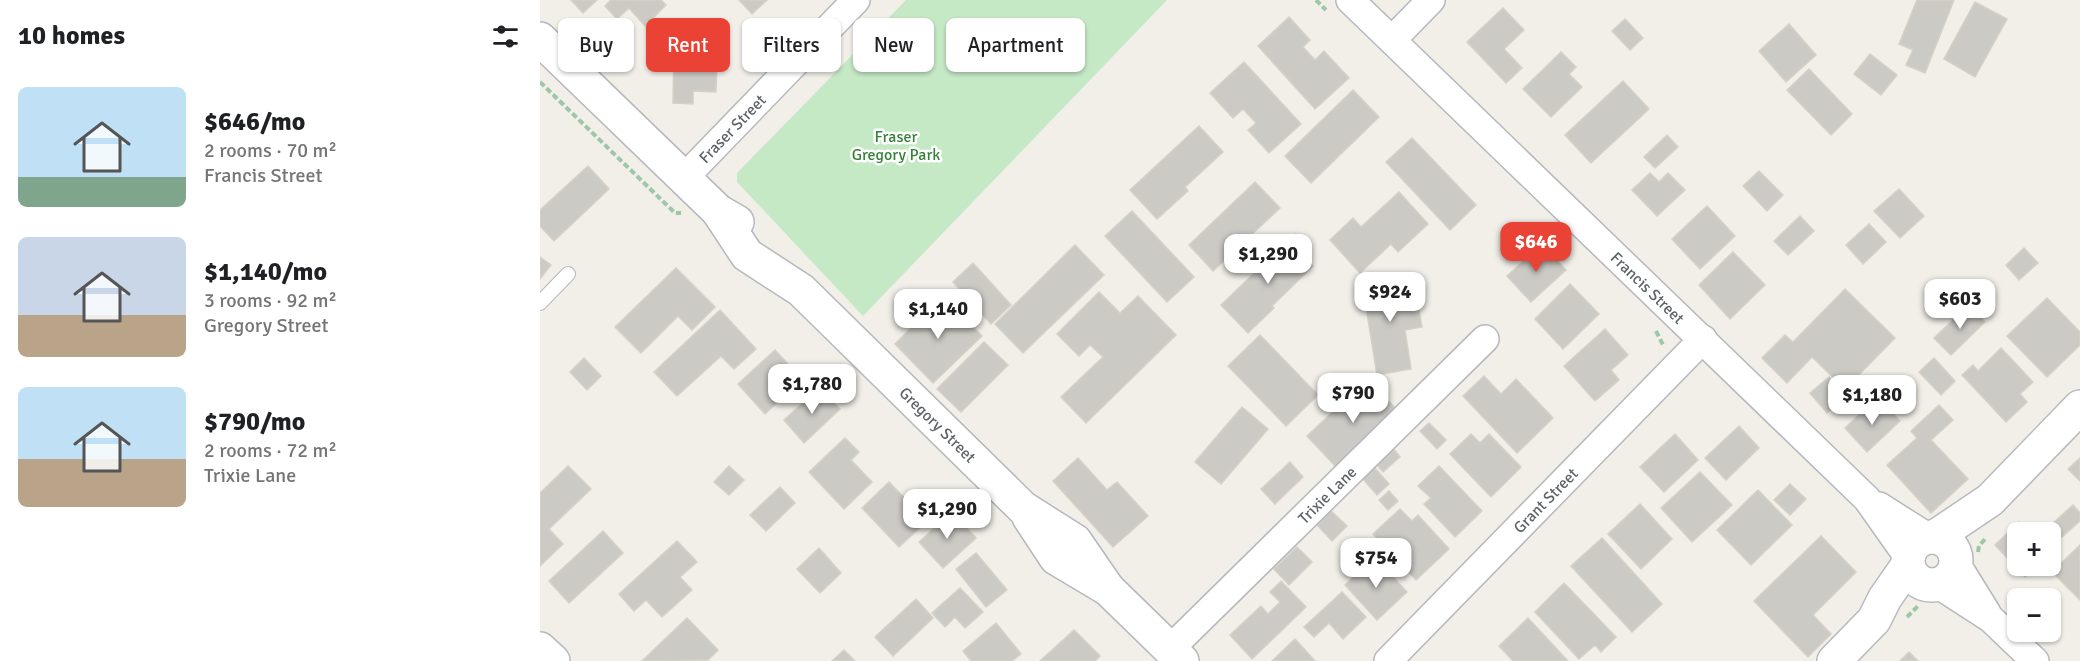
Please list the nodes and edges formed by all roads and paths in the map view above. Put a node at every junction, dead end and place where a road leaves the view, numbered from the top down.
1 (856, 0) edge
2 (1350, 0) edge
3 (1431, 0) edge
4 (540, 39) edge
5 (1392, 40) junction
6 (684, 178) junction
7 (568, 274) dead end
8 (540, 303) edge
9 (1485, 339) dead end
10 (1703, 339) junction
11 (2080, 407) edge
12 (1932, 560) junction
13 (540, 649) edge
14 (1176, 655) edge
15 (553, 661) edge
16 (1388, 661) edge
17 (1834, 661) edge
18 (2035, 661) edge

1 - 6 street, Fraser Street
2 - 5 street, Francis Street
3 - 5 street
4 - 6 street, Gregory Street
5 - 10 street, Francis Street
6 - 14 street, Gregory Street
7 - 8 lane
9 - 14 street, Trixie Lane
10 - 12 street, Francis Street
10 - 16 street, Grant Street
11 - 12 street
12 - 17 street
12 - 18 street, Francis Street
13 - 15 street

